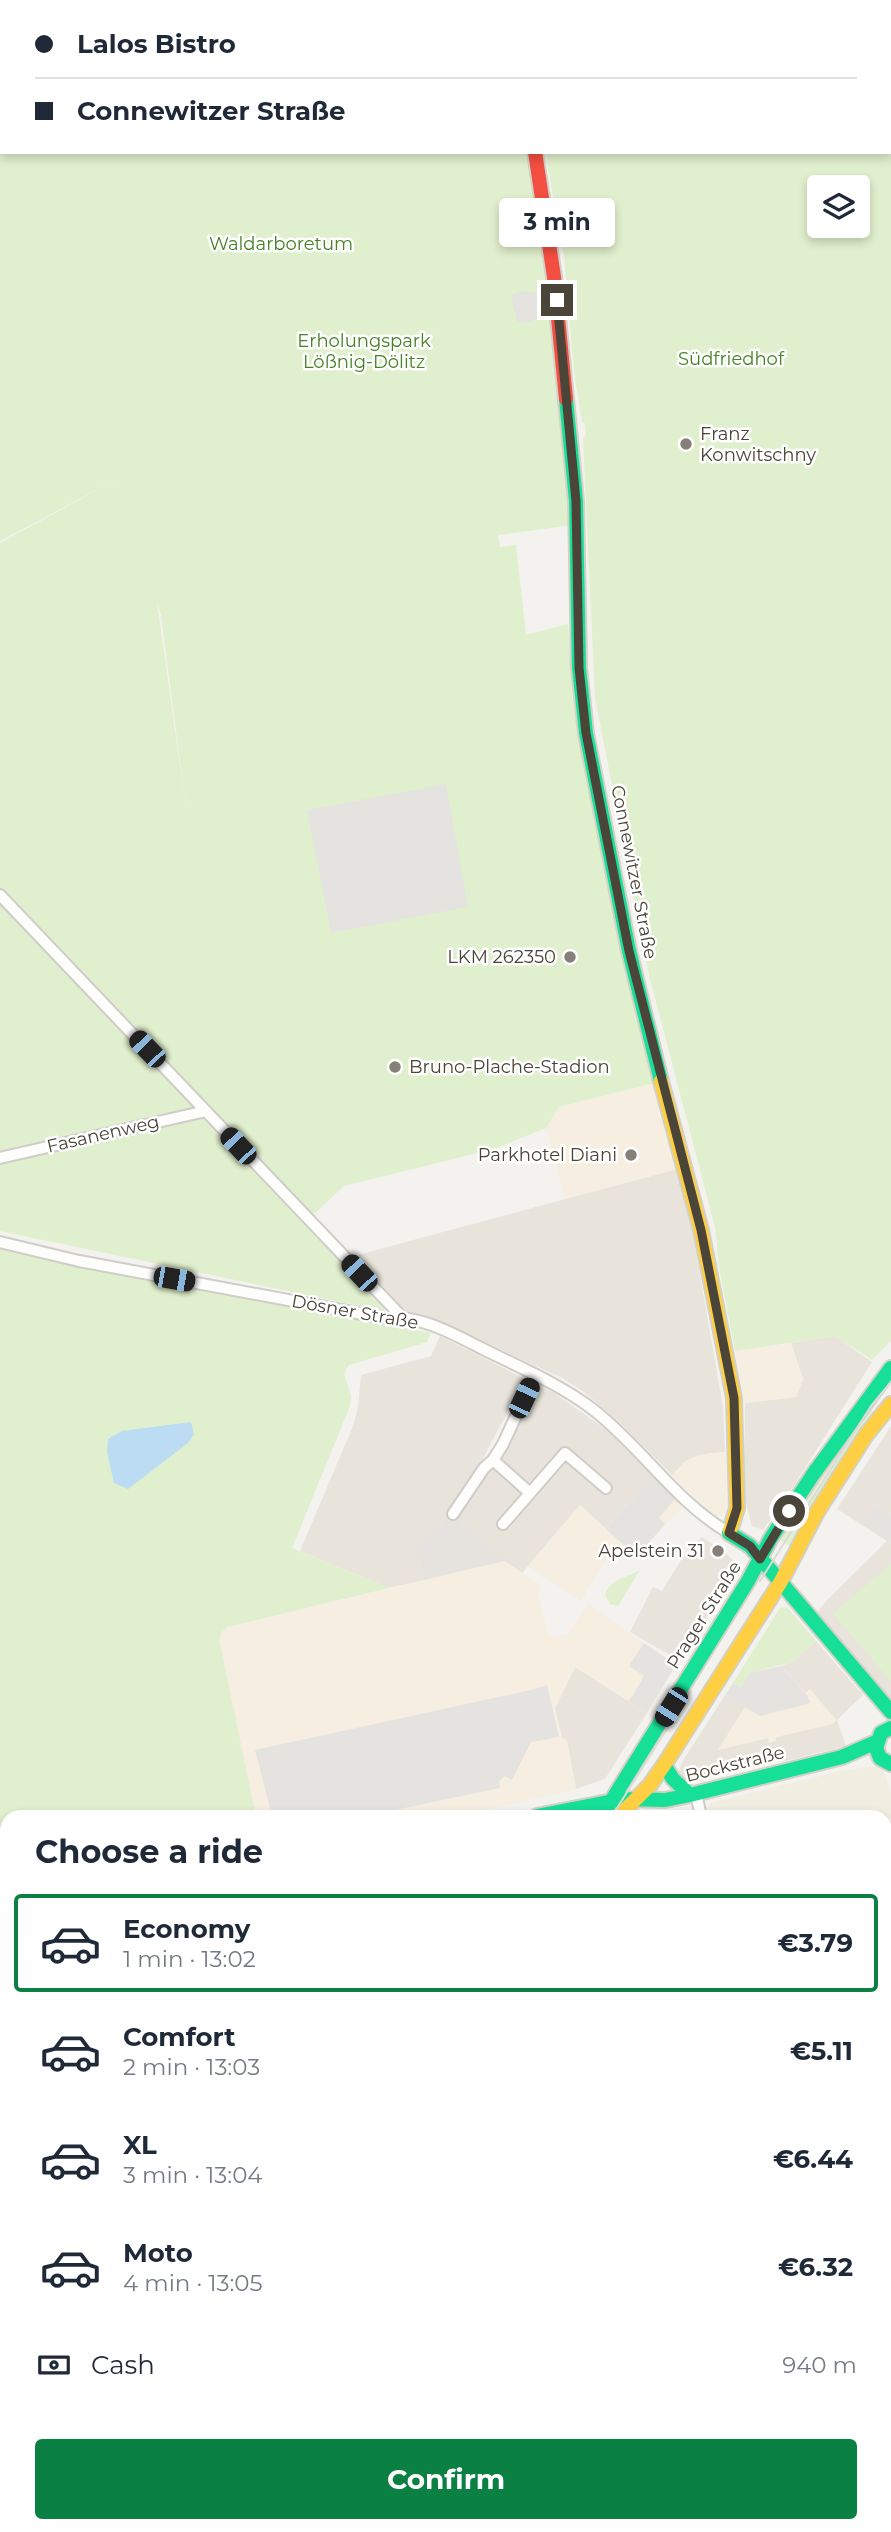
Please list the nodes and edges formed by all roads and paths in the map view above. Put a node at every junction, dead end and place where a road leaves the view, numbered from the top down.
1 (534, 154) edge
2 (0, 895) edge
3 (206, 1111) junction
4 (0, 1158) edge
5 (0, 1242) edge
6 (401, 1316) junction
7 (891, 1368) edge
8 (535, 1376) junction
9 (891, 1404) edge
10 (493, 1460) junction
11 (606, 1488) dead end
12 (530, 1493) junction
13 (453, 1514) dead end
14 (503, 1524) dead end
15 (729, 1533) junction
16 (760, 1559) junction
17 (776, 1578) junction
18 (888, 1707) edge
19 (884, 1733) edge
20 (842, 1757) junction
21 (888, 1763) edge
22 (664, 1765) junction
23 (693, 1794) junction
24 (636, 1799) junction
25 (612, 1801) junction
26 (575, 1810) edge
27 (606, 1810) edge
28 (625, 1810) edge
29 (699, 1810) edge

1 - 15 street, Connewitzer Straße
2 - 3 street
3 - 4 street, Fasanenweg
3 - 6 street
5 - 6 street, Dösner Straße
6 - 8 street, Dösner Straße
7 - 16 street, Prager Straße
8 - 10 street
8 - 15 street, Dösner Straße
9 - 17 street
10 - 12 street
10 - 13 street
11 - 12 street
12 - 14 street
15 - 16 street
16 - 17 street
16 - 25 street, Prager Straße
17 - 18 street
17 - 22 street
18 - 19 street
19 - 20 street, Bockstraße
19 - 21 street
20 - 21 street, Bockstraße
20 - 23 street, Bockstraße
22 - 23 street
22 - 24 street
23 - 24 street, Bockstraße
23 - 29 street
24 - 25 street, Bockstraße
24 - 28 street
25 - 26 street, Bockstraße
25 - 27 street, Prager Straße

